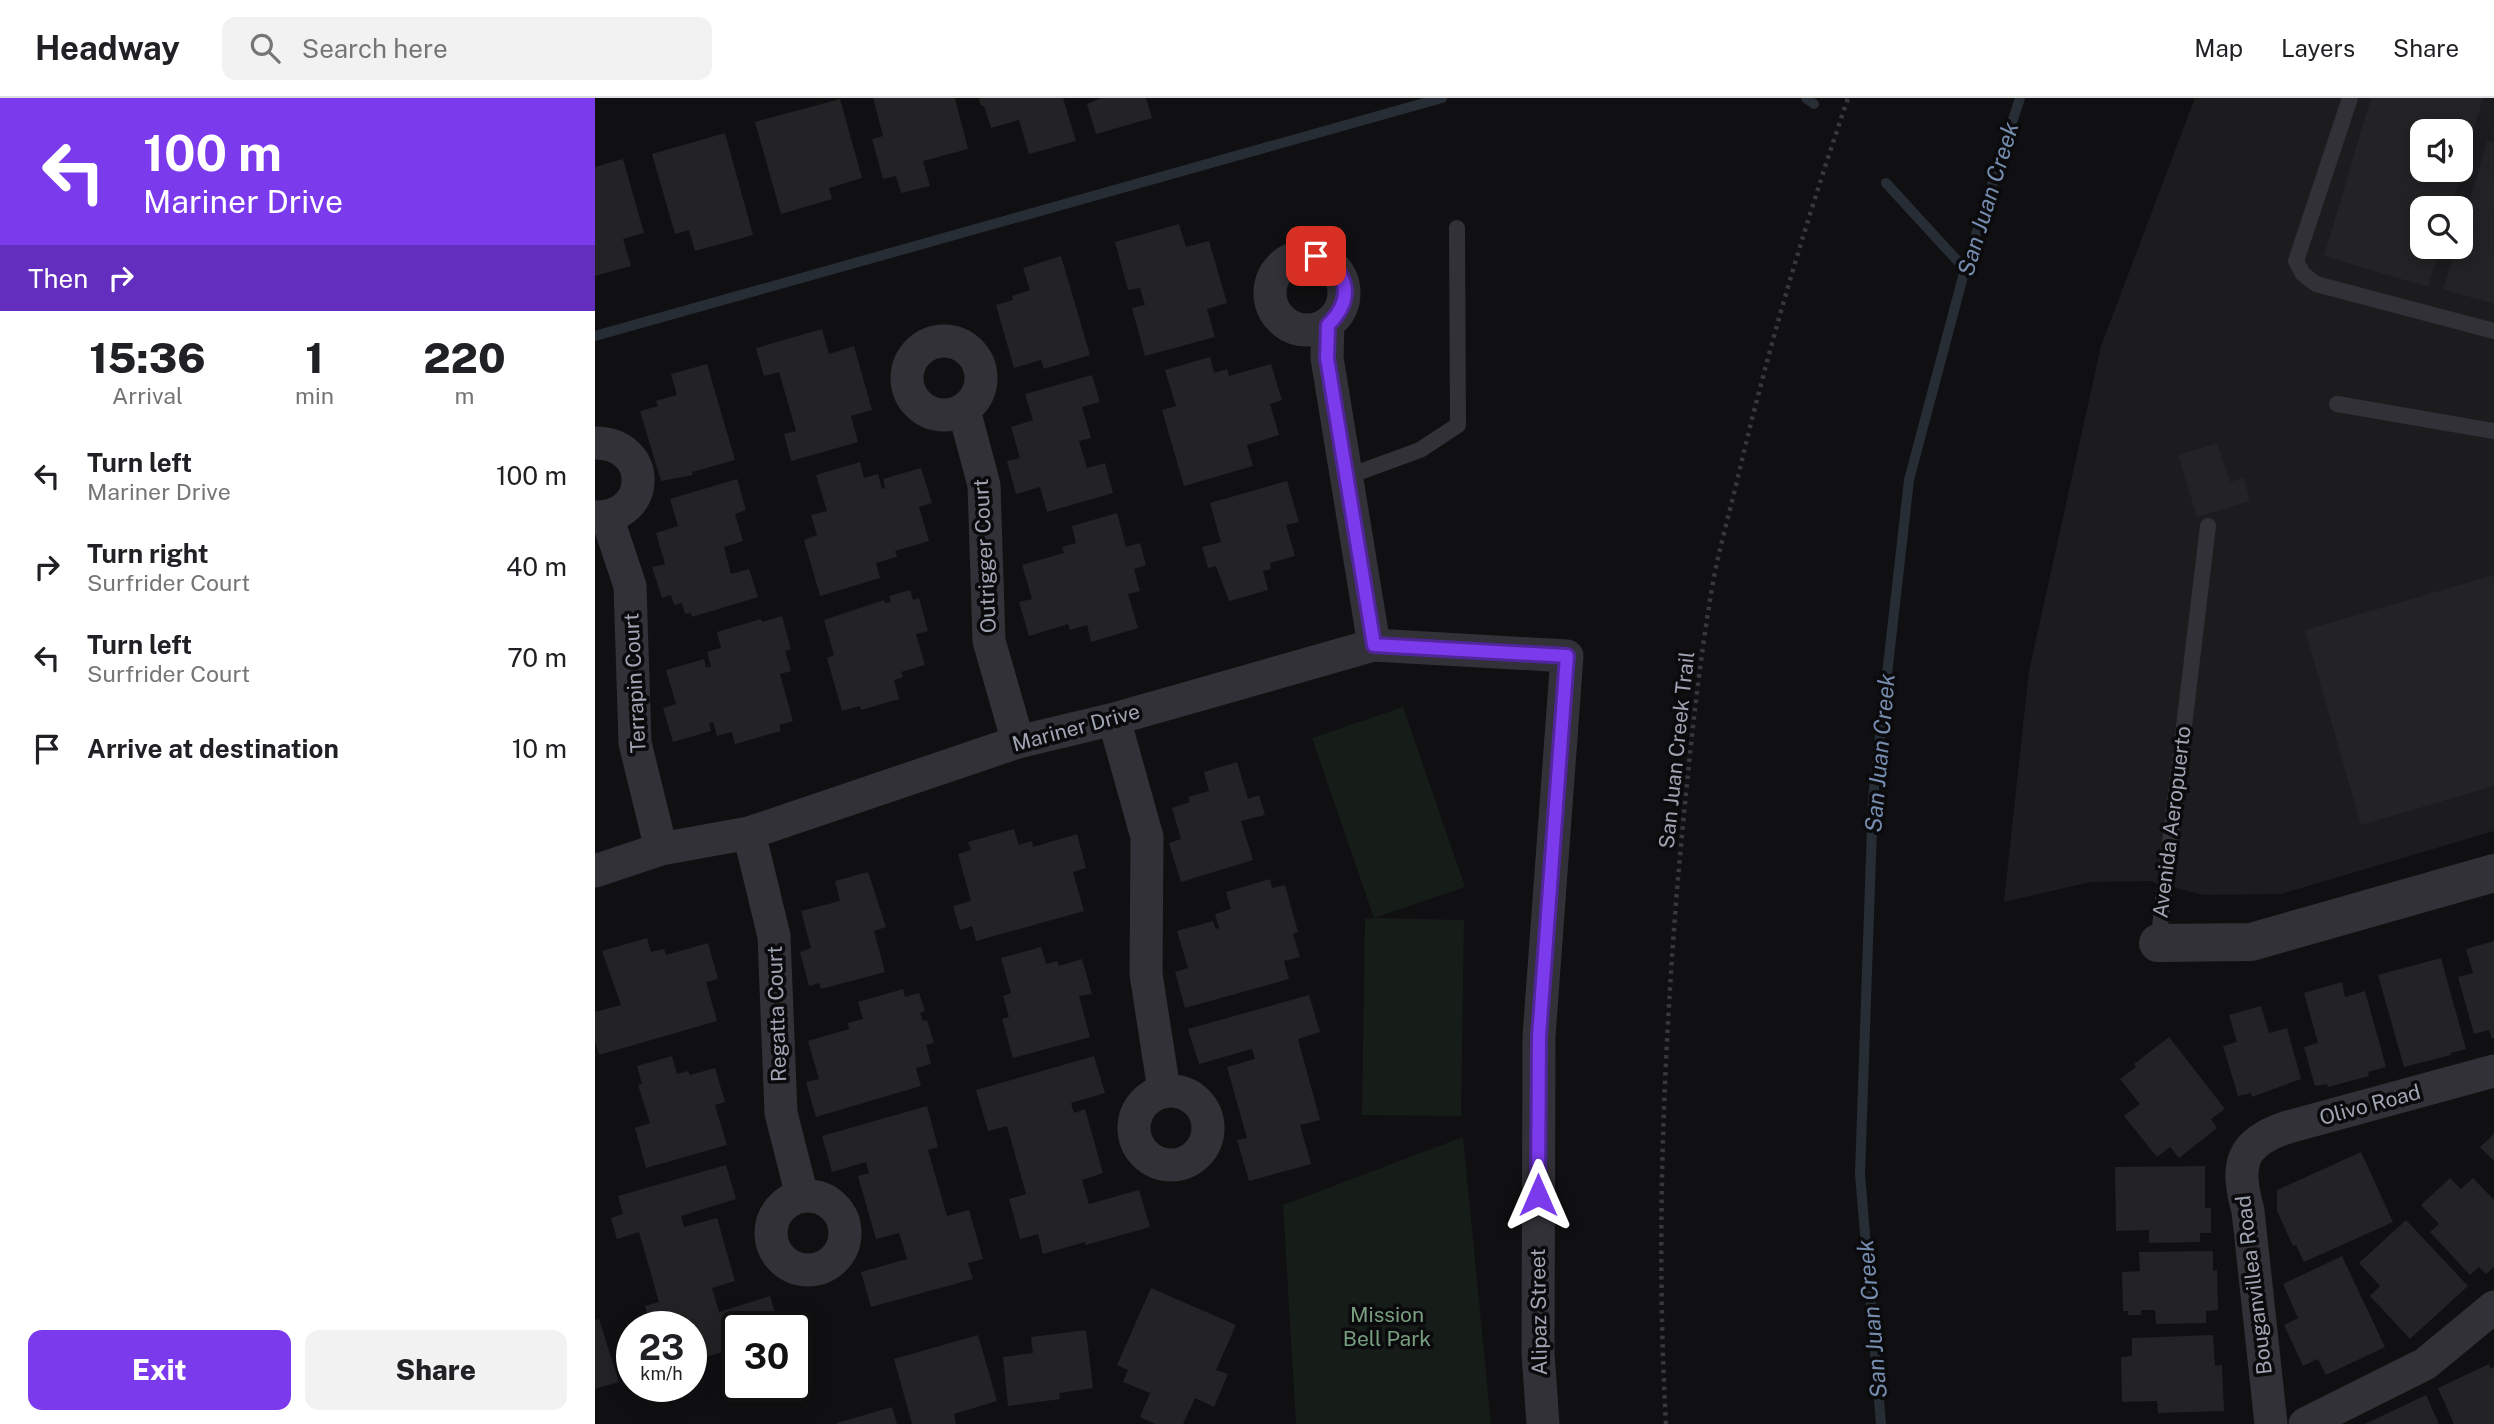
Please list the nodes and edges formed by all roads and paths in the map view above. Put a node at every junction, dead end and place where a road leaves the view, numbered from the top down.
1 (1848, 98) edge
2 (2350, 98) edge
3 (1457, 228) dead end
4 (1328, 325) dead end
5 (2494, 331) edge
6 (2337, 404) dead end
7 (964, 410) dead end
8 (2494, 431) edge
9 (595, 443) edge
10 (1346, 477) junction
11 (601, 517) edge
12 (2208, 526) dead end
13 (1374, 645) junction
14 (1567, 656) joint
15 (1114, 719) junction
16 (1019, 742) junction
17 (749, 833) junction
18 (661, 849) junction
19 (595, 871) edge
20 (2494, 873) edge
21 (2158, 943) joint
22 (2494, 1071) edge
23 (1164, 1090) dead end
24 (2249, 1148) joint
25 (802, 1196) dead end
26 (2494, 1307) edge
27 (1543, 1424) edge
28 (1665, 1424) edge
29 (2271, 1424) edge
30 (2305, 1424) edge

1 - 28 path, San Juan Creek Trail
2 - 5 lane
3 - 10 lane
4 - 10 street
6 - 8 lane
7 - 16 street, Outrigger Court
9 - 11 street, Terrapin Court
10 - 13 street
11 - 18 street, Terrapin Court
12 - 21 lane, Avenida Aeropuerto
13 - 14 street, Mariner Drive
13 - 15 street, Mariner Drive
14 - 27 street, Alipaz Street
15 - 16 street, Mariner Drive
15 - 23 street
16 - 17 street, Mariner Drive
17 - 18 street, Mariner Drive
17 - 25 street, Regatta Court
18 - 19 street, Mariner Drive
20 - 21 street, Avenida Aeropuerto
22 - 24 street, Olivo Road
24 - 29 street, Bouganvillea Road
26 - 30 street

